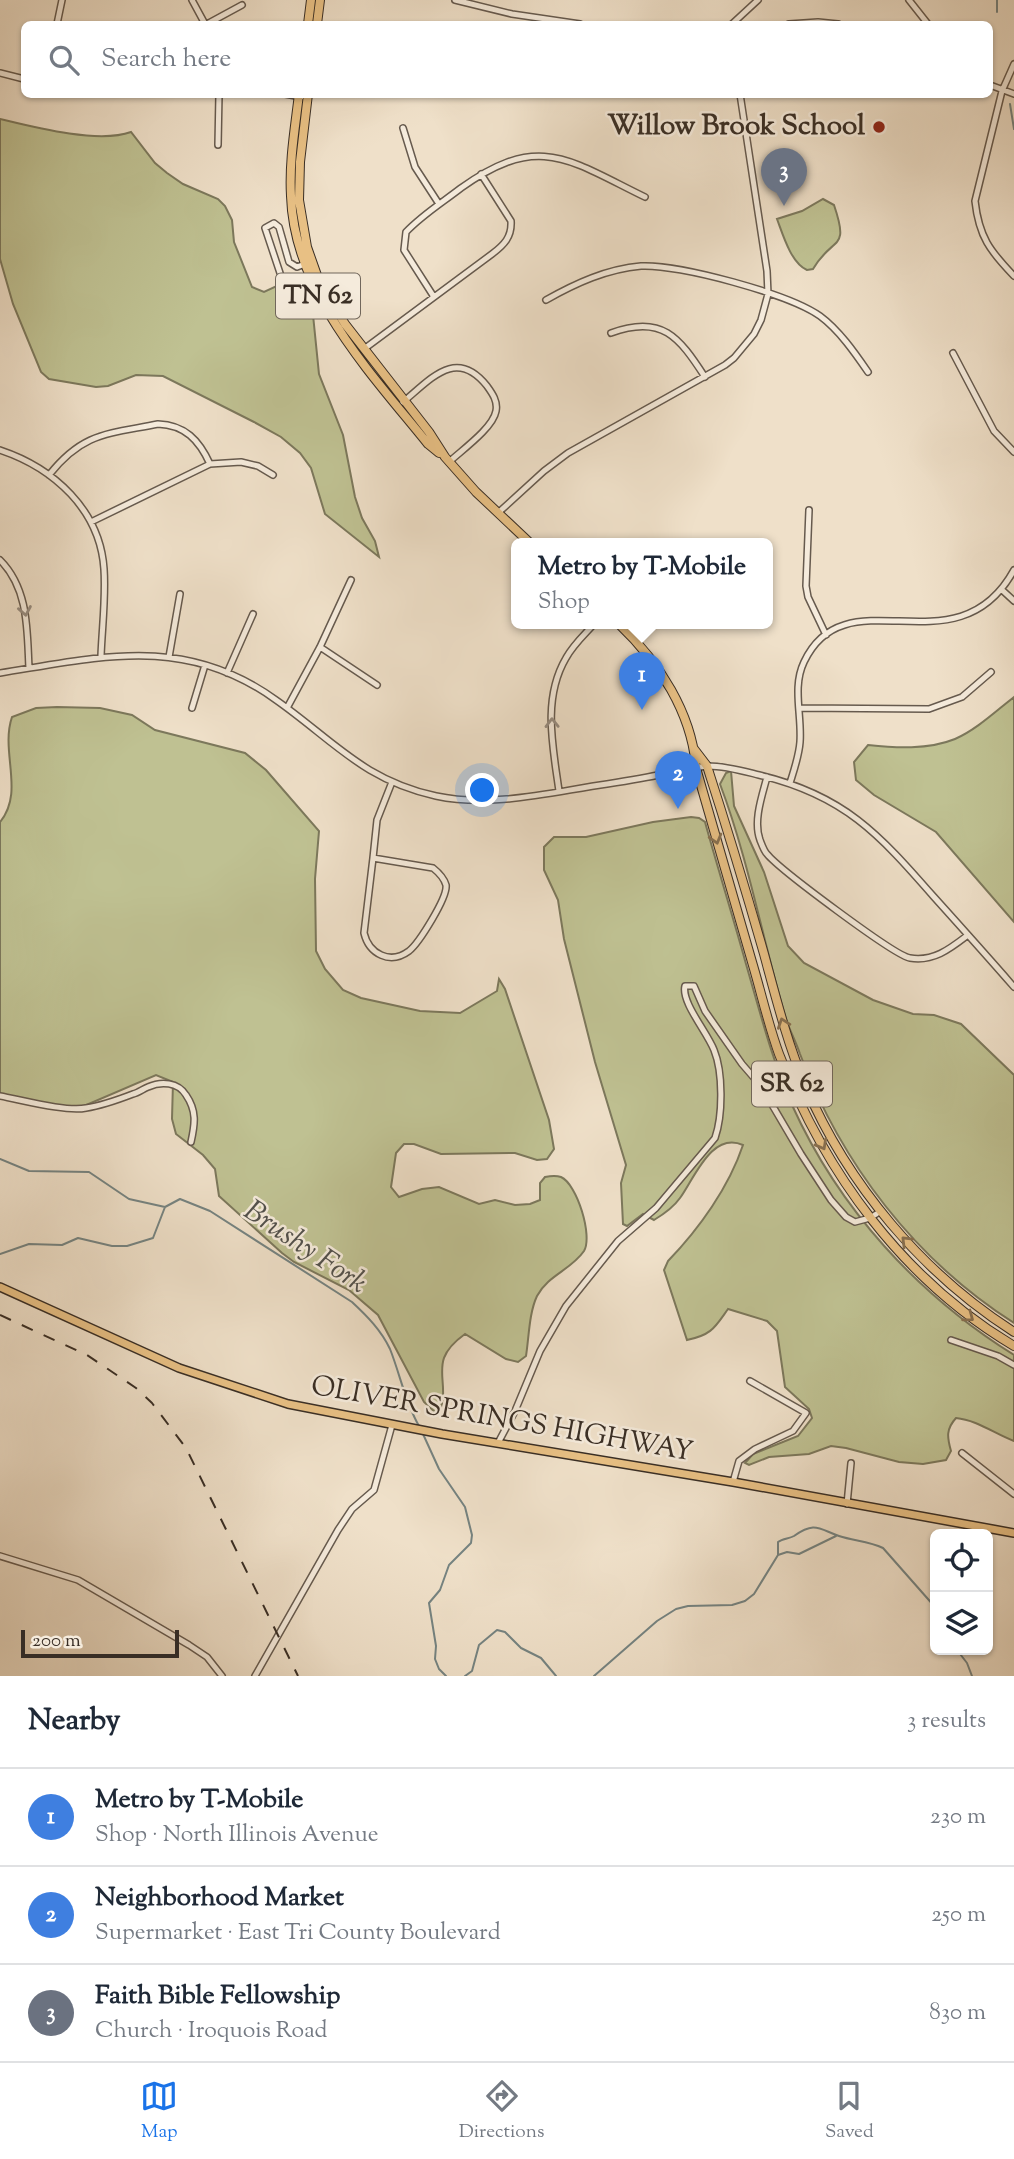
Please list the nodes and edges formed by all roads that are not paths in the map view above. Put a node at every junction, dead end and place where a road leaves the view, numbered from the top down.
1 (62, 0) edge
2 (191, 0) edge
3 (311, 0) edge
4 (320, 0) edge
5 (455, 0) edge
6 (758, 0) edge
7 (909, 0) edge
8 (242, 5) dead end
9 (58, 21) edge
10 (204, 21) edge
11 (212, 21) edge
12 (308, 21) edge
13 (317, 21) edge
14 (560, 21) edge
15 (735, 21) edge
16 (926, 21) edge
17 (1014, 64) edge
18 (0, 73) edge
19 (21, 78) edge
20 (993, 87) edge
21 (1002, 91) junction
22 (1014, 94) edge
23 (219, 98) edge
24 (304, 98) edge
25 (741, 98) edge
26 (403, 128) dead end
27 (218, 145) dead end
28 (481, 174) junction
29 (645, 197) dead end
30 (439, 204) junction
31 (308, 263) junction
32 (280, 273) dead end
33 (1014, 276) edge
34 (768, 294) junction
35 (434, 297) junction
36 (546, 300) dead end
37 (611, 333) dead end
38 (361, 351) junction
39 (953, 353) dead end
40 (868, 373) dead end
41 (705, 377) junction
42 (401, 404) junction
43 (0, 450) edge
44 (1014, 452) edge
45 (447, 459) junction
46 (210, 464) junction
47 (49, 475) junction
48 (273, 475) dead end
49 (809, 510) dead end
50 (498, 513) junction
51 (91, 522) junction
52 (525, 538) edge
53 (0, 560) edge
54 (1014, 570) edge
55 (351, 580) dead end
56 (1001, 589) junction
57 (180, 594) dead end
58 (1014, 601) edge
59 (253, 614) dead end
60 (589, 629) edge
61 (624, 629) edge
62 (825, 635) junction
63 (320, 647) junction
64 (101, 656) junction
65 (170, 657) junction
66 (205, 665) junction
67 (29, 668) junction
68 (990, 672) dead end
69 (0, 673) edge
70 (227, 673) junction
71 (377, 685) dead end
72 (192, 708) dead end
73 (287, 708) junction
74 (799, 708) junction
75 (694, 749) junction
76 (707, 766) junction
77 (696, 768) junction
78 (767, 777) junction
79 (391, 782) junction
80 (790, 783) junction
81 (559, 791) junction
82 (373, 858) junction
83 (968, 935) junction
84 (1014, 987) edge
85 (0, 1096) edge
86 (191, 1142) dead end
87 (881, 1211) junction
88 (870, 1218) junction
89 (0, 1287) edge
90 (1014, 1332) edge
91 (951, 1340) dead end
92 (1014, 1346) edge
93 (1014, 1365) edge
94 (750, 1381) dead end
95 (392, 1425) junction
96 (498, 1443) junction
97 (962, 1453) dead end
98 (851, 1463) dead end
99 (733, 1482) junction
100 (1014, 1494) edge
101 (847, 1504) junction
102 (1014, 1534) edge
103 (0, 1556) edge
104 (222, 1676) edge
105 (255, 1676) edge

1 - 9 street
2 - 10 street
3 - 12 highway
4 - 13 highway
5 - 14 street
6 - 15 street
7 - 16 street
8 - 11 street
17 - 21 street
18 - 19 street
20 - 21 street
21 - 22 street
21 - 33 street
23 - 27 street
24 - 31 highway, TN 62
25 - 34 street
26 - 30 street
28 - 29 street
28 - 30 street
28 - 35 street
30 - 35 street
31 - 32 street
31 - 38 highway, TN 62
34 - 36 street
34 - 40 street
34 - 41 street
35 - 38 street
37 - 41 street
38 - 42 highway, TN 62
39 - 44 street
41 - 50 street
42 - 45 highway, TN 62
42 - 45 street
43 - 47 street
45 - 50 highway, TN 62
46 - 47 street
46 - 48 street
46 - 51 street
47 - 51 street
49 - 62 street
50 - 52 highway, TN 62
51 - 64 street
53 -> 67 street
54 - 56 street
55 - 63 street
56 - 58 street
56 - 62 street
57 - 65 street
59 - 70 street
81 -> 60 street
61 - 75 highway
62 - 74 street
63 - 71 street
63 - 73 street
64 - 65 street
64 - 67 street
65 - 66 street
66 - 70 street
66 - 72 street
67 - 69 street
68 - 74 street
70 - 73 street
73 - 79 street
74 - 80 street
75 - 76 highway, SR 62
75 - 77 highway, SR 62
76 - 77 street
76 - 78 street
87 -> 76 highway, SR 62
77 - 81 street
77 -> 88 highway, SR 62
78 - 80 street
78 - 83 street
79 - 81 street
79 - 82 street
80 - 83 street
82 - 82 street
83 - 84 street
85 - 86 street
87 - 88 street
90 -> 87 highway, SR 62
88 -> 92 highway, SR 62
88 - 96 street
89 - 95 main road, OLIVER SPRINGS HIGHWAY
91 - 93 street
94 - 99 street
95 - 96 main road, OLIVER SPRINGS HIGHWAY
95 - 105 street
96 - 99 main road, OLIVER SPRINGS HIGHWAY
97 - 100 street
98 - 101 street
99 - 101 main road, OLIVER SPRINGS HIGHWAY
101 - 102 main road, OLIVER SPRINGS HIGHWAY
103 - 104 street

